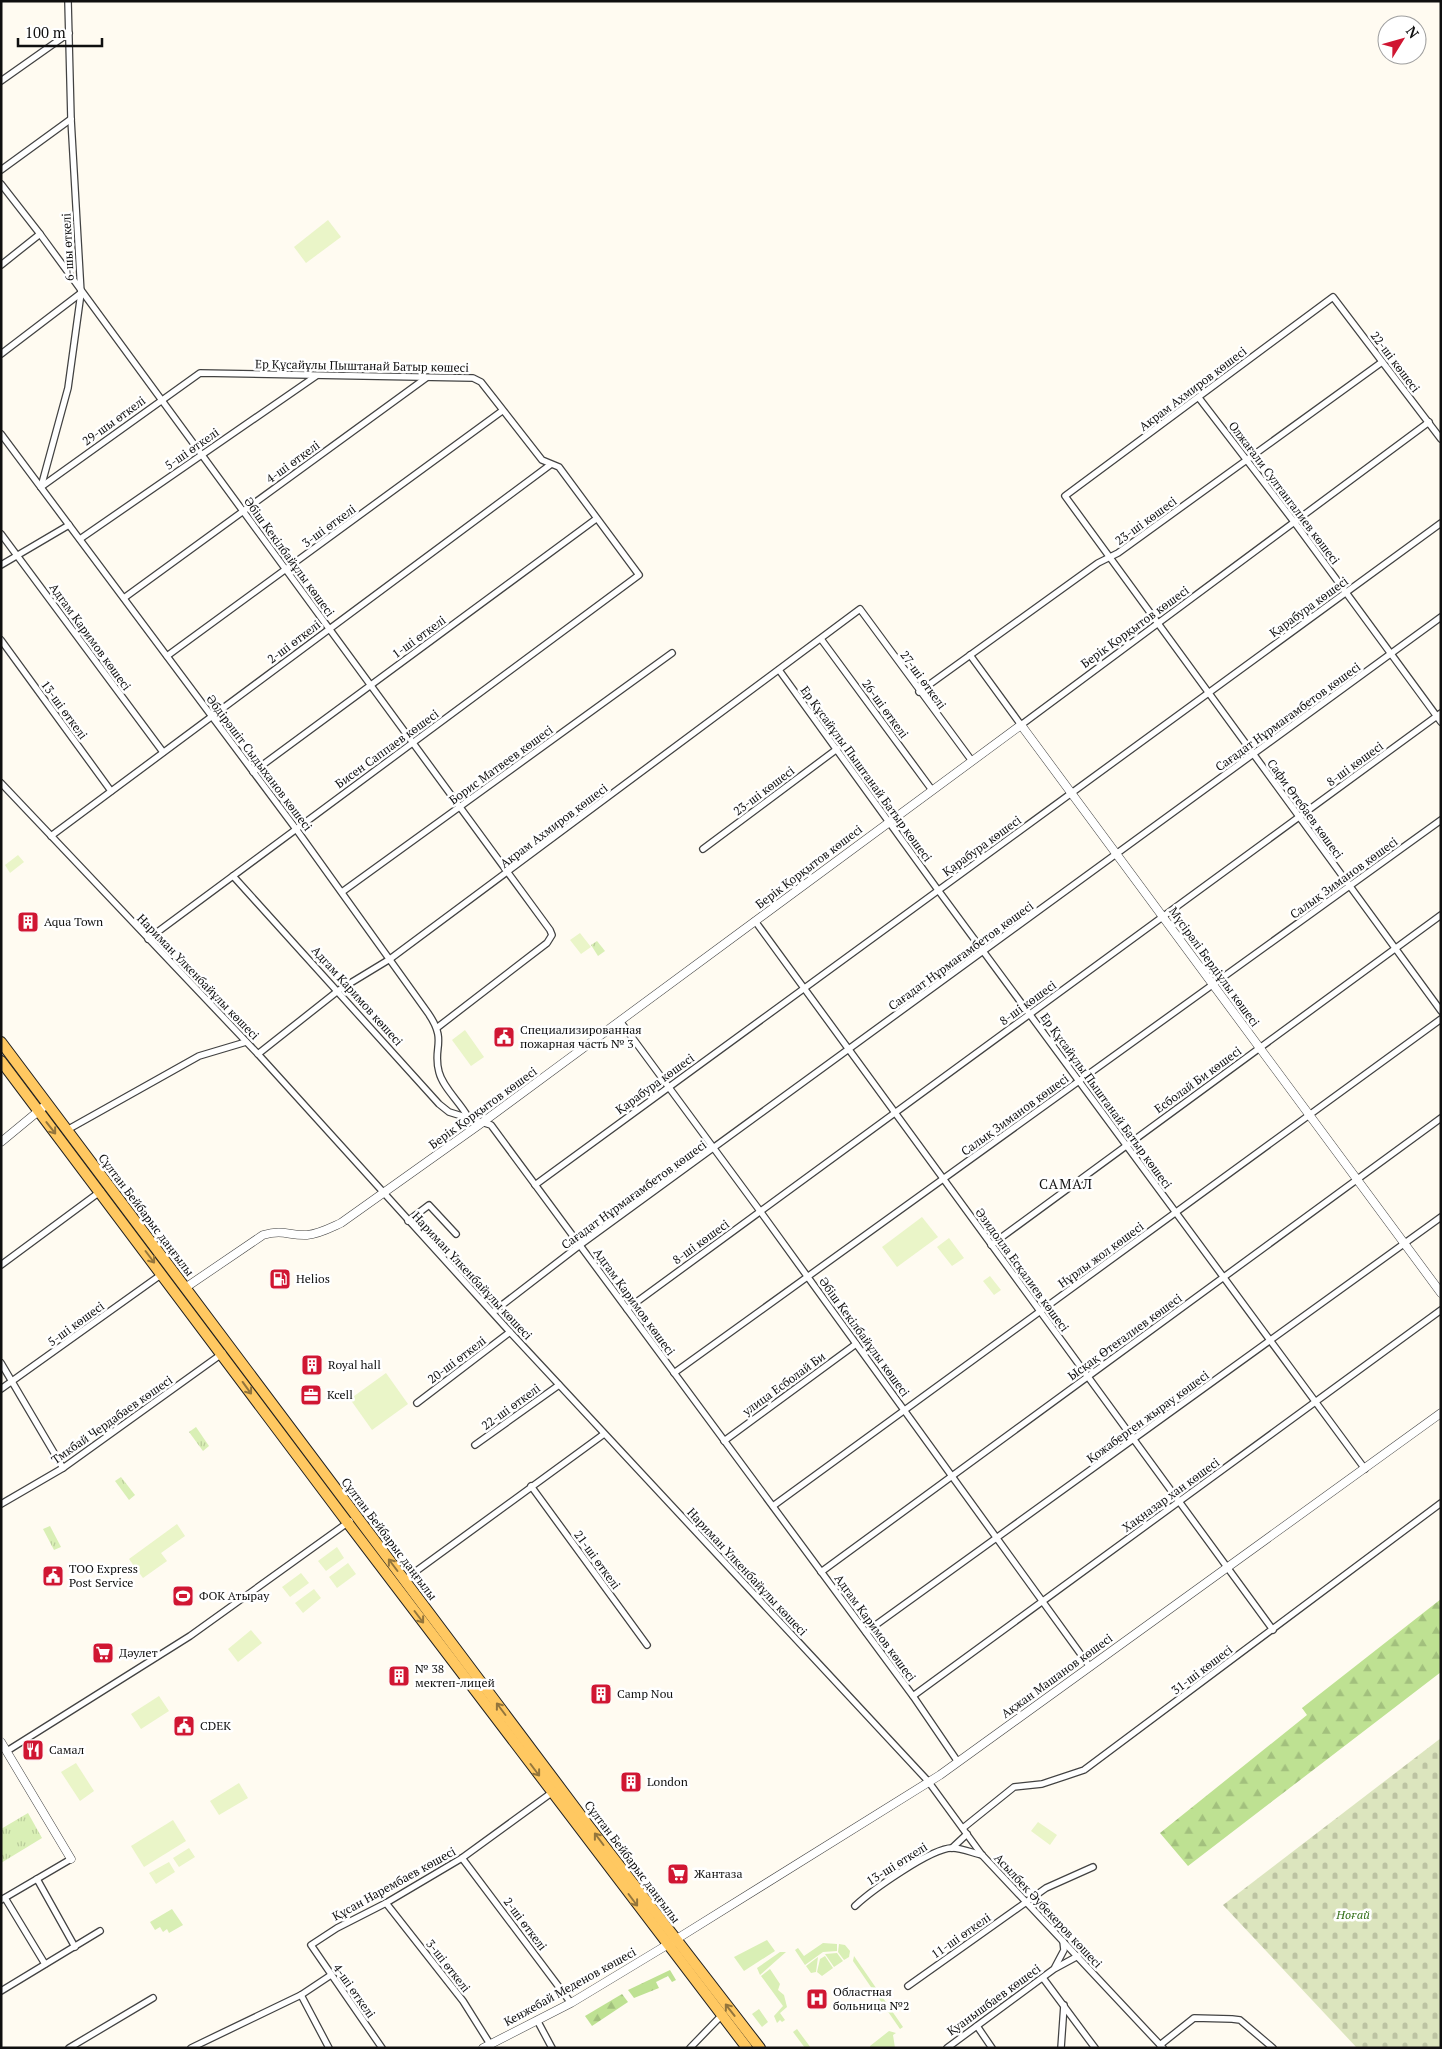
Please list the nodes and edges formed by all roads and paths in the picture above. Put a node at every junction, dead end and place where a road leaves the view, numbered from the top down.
1 (68, 1) edge
2 (69, 33) junction
3 (1, 81) edge
4 (71, 119) junction
5 (1, 170) edge
6 (1, 184) edge
7 (40, 234) junction
8 (1, 265) edge
9 (81, 292) junction
10 (1333, 297) joint
11 (1, 354) edge
12 (1382, 362) junction
13 (200, 373) joint
14 (316, 376) junction
15 (426, 378) junction
16 (1199, 398) junction
17 (160, 400) junction
18 (502, 411) junction
19 (1429, 422) junction
20 (1, 434) edge
21 (1441, 438) edge
22 (202, 455) junction
23 (1247, 460) junction
24 (550, 464) junction
25 (41, 487) junction
26 (1065, 496) joint
27 (243, 510) junction
28 (596, 519) junction
29 (1295, 523) junction
30 (1441, 523) edge
31 (69, 525) junction
32 (1, 534) edge
33 (80, 540) junction
34 (17, 555) junction
35 (1110, 557) junction
36 (1, 565) edge
37 (286, 570) junction
38 (639, 575) joint
39 (1346, 592) junction
40 (124, 598) junction
41 (860, 610) joint
42 (1441, 617) edge
43 (1157, 624) junction
44 (330, 628) junction
45 (821, 639) junction
46 (1, 640) edge
47 (672, 653) dead end
48 (1391, 654) junction
49 (970, 655) junction
50 (167, 656) junction
51 (779, 670) junction
52 (371, 685) junction
53 (919, 692) junction
54 (1208, 693) junction
55 (1439, 715) edge
56 (212, 716) junction
57 (1441, 722) edge
58 (1021, 725) junction
59 (413, 742) junction
60 (837, 749) junction
61 (163, 752) junction
62 (1253, 755) junction
63 (972, 761) junction
64 (253, 772) junction
65 (1, 784) edge
66 (932, 790) junction
67 (111, 791) junction
68 (1071, 793) junction
69 (461, 807) junction
70 (1298, 817) junction
71 (1441, 820) edge
72 (889, 821) junction
73 (296, 829) junction
74 (51, 836) junction
75 (703, 849) dead end
76 (1117, 854) junction
77 (509, 872) junction
78 (233, 876) junction
79 (1349, 886) junction
80 (938, 890) junction
81 (342, 892) junction
82 (1441, 914) edge
83 (1162, 917) junction
84 (755, 921) junction
85 (148, 939) junction
86 (1395, 948) junction
87 (983, 952) junction
88 (390, 959) junction
89 (1213, 985) junction
90 (804, 988) junction
91 (339, 990) junction
92 (1441, 1011) edge
93 (1029, 1014) junction
94 (1441, 1019) edge
95 (620, 1021) junction
96 (438, 1027) junction
97 (1, 1042) edge
98 (246, 1042) junction
99 (1259, 1048) junction
100 (849, 1050) junction
101 (258, 1054) junction
102 (1, 1061) edge
103 (1079, 1081) junction
104 (668, 1087) junction
105 (47, 1104) junction
106 (38, 1111) junction
107 (895, 1112) junction
108 (1309, 1115) junction
109 (468, 1117) junction
110 (1441, 1118) edge
111 (483, 1122) junction
112 (67, 1130) junction
113 (1, 1142) edge
114 (1126, 1146) junction
115 (715, 1149) junction
116 (943, 1179) junction
117 (1357, 1180) junction
118 (535, 1184) junction
119 (101, 1191) junction
120 (384, 1193) junction
121 (760, 1211) junction
122 (1176, 1212) junction
123 (1441, 1217) edge
124 (408, 1221) junction
125 (456, 1234) dead end
126 (1404, 1244) junction
127 (580, 1245) junction
128 (991, 1245) junction
129 (1, 1265) edge
130 (162, 1274) junction
131 (808, 1277) junction
132 (1224, 1277) junction
133 (185, 1288) junction
134 (1441, 1293) edge
135 (627, 1309) junction
136 (1441, 1310) edge
137 (1040, 1311) junction
138 (493, 1312) junction
139 (510, 1332) junction
140 (1270, 1340) junction
141 (856, 1344) junction
142 (226, 1350) junction
143 (1, 1363) edge
144 (674, 1373) junction
145 (1088, 1377) junction
146 (12, 1382) junction
147 (559, 1385) junction
148 (1, 1389) edge
149 (1316, 1402) junction
150 (417, 1403) dead end
151 (904, 1410) junction
152 (1441, 1413) edge
153 (604, 1434) junction
154 (1133, 1439) junction
155 (724, 1441) junction
156 (475, 1445) dead end
157 (63, 1468) junction
158 (1365, 1469) junction
159 (952, 1476) junction
160 (531, 1486) junction
161 (1179, 1502) junction
162 (1441, 1503) edge
163 (1, 1504) edge
164 (773, 1506) junction
165 (352, 1519) junction
166 (997, 1538) junction
167 (1228, 1568) junction
168 (821, 1572) junction
169 (404, 1580) junction
170 (1043, 1602) junction
171 (1272, 1630) junction
172 (866, 1632) junction
173 (647, 1645) dead end
174 (1090, 1667) junction
175 (913, 1696) junction
176 (1, 1742) edge
177 (7, 1751) junction
178 (958, 1762) junction
179 (928, 1781) junction
180 (556, 1790) junction
181 (963, 1828) junction
182 (967, 1834) junction
183 (952, 1848) junction
184 (982, 1855) junction
185 (71, 1858) joint
186 (462, 1858) junction
187 (1093, 1867) dead end
188 (38, 1879) junction
189 (3, 1899) edge
190 (386, 1903) junction
191 (1027, 1903) junction
192 (855, 1906) dead end
193 (100, 1931) dead end
194 (1063, 1940) junction
195 (671, 1942) junction
196 (311, 1945) joint
197 (75, 1947) junction
198 (1078, 1956) junction
199 (45, 1964) junction
200 (1054, 1969) junction
201 (331, 1975) junction
202 (1043, 1978) junction
203 (908, 1986) dead end
204 (1, 1990) edge
205 (300, 1995) junction
206 (153, 1998) dead end
207 (571, 2003) junction
208 (1064, 2005) junction
209 (721, 2016) junction
210 (537, 2020) junction
211 (977, 2026) junction
212 (486, 2046) edge
213 (1162, 2046) edge
214 (69, 2048) edge
215 (191, 2048) edge
216 (329, 2048) edge
217 (382, 2048) edge
218 (552, 2048) edge
219 (690, 2048) edge
220 (747, 2048) edge
221 (760, 2048) edge
222 (947, 2048) edge
223 (992, 2048) edge
224 (1061, 2048) edge
225 (1096, 2048) edge
226 (1273, 2048) edge

1 - 2 street, 6-шы өткелі
2 - 3 street
2 - 4 street, 6-шы өткелі
4 - 5 street
4 - 9 street, 6-шы өткелі
6 - 7 street, Әбіш Кекілбайұлы көшесі
7 - 8 street
7 - 9 street, Әбіш Кекілбайұлы көшесі
9 - 11 street
9 - 17 street, Әбіш Кекілбайұлы көшесі
9 - 25 street, 6-шы өткелі
10 - 12 street, 22-ші көшесі
10 - 16 street, Акрам Ахмиров көшесі
12 - 19 street, 22-ші көшесі
12 - 23 street, 23-шi көшесi
13 - 14 street, Ер Құсайұлы Пыштанай Батыр көшесі
13 - 17 street, 29-шы өткелі
14 - 15 street, Ер Құсайұлы Пыштанай Батыр көшесі
14 - 22 street, 5-ші өткелі
15 - 18 street, Ер Құсайұлы Пыштанай Батыр көшесі
15 - 27 street, 4-ші өткелі
16 - 23 street, Олжағали Султангалиев көшесі
16 - 26 street, Акрам Ахмиров көшесі
17 - 22 street, Әбіш Кекілбайұлы көшесі
17 - 25 street, 29-шы өткелі
18 - 24 street, Ер Құсайұлы Пыштанай Батыр көшесі
18 - 37 street, 3-ші өткелі
19 - 21 street, 22-ші көшесі
19 - 29 street, Берік Қорқытов көшесі
20 - 25 street, Әбдірәшіт Сыдыханов көшесі
22 - 27 street, Әбіш Кекілбайұлы көшесі
22 - 33 street, 5-ші өткелі
23 - 29 street, Олжағали Султангалиев көшесі
23 - 35 street, 23-шi көшесi
24 - 28 street, Ер Құсайұлы Пыштанай Батыр көшесі
24 - 44 street, 2-ші өткелі
25 - 31 street, Әбдірәшіт Сыдыханов көшесі
26 - 35 street, Сафи Өтебаев көшесі
27 - 37 street, Әбіш Кекілбайұлы көшесі
27 - 40 street, 4-ші өткелі
28 - 38 street, Ер Құсайұлы Пыштанай Батыр көшесі
28 - 52 street, 1-ші өткелі
29 - 39 street, Олжағали Султангалиев көшесі
29 - 43 street, Берік Қорқытов көшесі
30 - 39 street, Қарабура көшесі
31 - 33 street, Әбдірәшіт Сыдыханов көшесі
31 - 34 street
32 - 34 street, Адгам Каримов көшесі
33 - 40 street, Әбдірәшіт Сыдыханов көшесі
34 - 36 street
34 - 61 street, Адгам Каримов көшесі
35 - 43 street, Сафи Өтебаев көшесі
35 - 49 street, 23-шi көшесi
37 - 44 street, Әбіш Кекілбайұлы көшесі
37 - 50 street, 3-ші өткелі
38 - 59 street, Бисен Саппаев көшесі
39 - 48 street, Олжағали Султангалиев көшесі
39 - 54 street, Қарабура көшесі
40 - 50 street, Әбдірәшіт Сыдыханов көшесі
41 - 45 street, Акрам Ахмиров көшесі
41 - 53 street, 27-ші өткелі
42 - 48 street, Сағадат Нұрмағамбетов көшесі
43 - 54 street, Сафи Өтебаев көшесі
43 - 58 street, Берік Қорқытов көшесі
44 - 52 street, Әбіш Кекілбайұлы көшесі
44 - 56 street, 2-ші өткелі
45 - 51 street, Акрам Ахмиров көшесі
45 - 66 street, 26-ші өткелі
46 - 67 street, 13-ші өткелі
47 - 69 street, Борис Матвеев көшесі
48 - 55 street, Олжағали Султангалиев көшесі
48 - 62 street, Сағадат Нұрмағамбетов көшесі
49 - 53 street, 23-шi көшесi
49 - 58 street, Мүсірәлі Бердіұлы көшесі
50 - 56 street, Әбдірәшіт Сыдыханов көшесі
51 - 60 street, Ер Құсайұлы Пыштанай Батыр көшесі
51 - 77 street, Акрам Ахмиров көшесі
52 - 59 street, Әбіш Кекілбайұлы көшесі
52 - 64 street, 1-ші өткелі
53 - 63 street, 27-ші өткелі
54 - 62 street, Сафи Өтебаев көшесі
54 - 68 street, Қарабура көшесі
55 - 57 street, Олжағали Султангалиев көшесі
55 - 70 street, 8-шi көшесi
56 - 61 street, 2-ші өткелі
56 - 64 street, Әбдірәшіт Сыдыханов көшесі
58 - 63 street, Берік Қорқытов көшесі
58 - 68 street, Мүсірәлі Бердіұлы көшесі
59 - 69 street, Әбіш Кекілбайұлы көшесі
59 - 73 street, Бисен Саппаев көшесі
60 - 72 street, Ер Құсайұлы Пыштанай Батыр көшесі
60 - 75 street, 23-шi көшесi
61 - 67 street, 2-ші өткелі
62 - 70 street, Сафи Өтебаев көшесі
62 - 76 street, Сағадат Нұрмағамбетов көшесі
63 - 66 street, Берік Қорқытов көшесі
64 - 73 street, Әбдірәшіт Сыдыханов көшесі
65 - 74 street, Нариман Үлкенбайұлы көшесі
66 - 72 street, Берік Қорқытов көшесі
67 - 74 street, 2-ші өткелі
68 - 76 street, Мүсірәлі Бердіұлы көшесі
68 - 80 street, Қарабура көшесі
69 - 77 street, Әбіш Кекілбайұлы көшесі
69 - 81 street, Борис Матвеев көшесі
70 - 79 street, Сафи Өтебаев көшесі
70 - 83 street, 8-шi көшесi
71 - 79 street, Салық Зиманов көшесі
72 - 80 street, Ер Құсайұлы Пыштанай Батыр көшесі
72 - 84 street, Берік Қорқытов көшесі
73 - 78 street, Бисен Саппаев көшесі
73 - 81 street, Әбдірәшіт Сыдыханов көшесі
74 - 85 street, Нариман Үлкенбайұлы көшесі
76 - 83 street, Мүсірәлі Бердіұлы көшесі
76 - 87 street, Сағадат Нұрмағамбетов көшесі
77 - 88 street, Акрам Ахмиров көшесі
77 - 96 street, Әбіш Кекілбайұлы көшесі
78 - 85 street, Бисен Саппаев көшесі
78 - 91 street, Адгам Каримов көшесі
79 - 86 street, Сафи Өтебаев көшесі
79 - 89 street, Салық Зиманов көшесі
80 - 87 street, Ер Құсайұлы Пыштанай Батыр көшесі
80 - 90 street, Қарабура көшесі
81 - 88 street, Әбдірәшіт Сыдыханов көшесі
82 - 86 street, Есболай Би көшесі
83 - 89 street, Мүсірәлі Бердіұлы көшесі
83 - 93 street, 8-шi көшесi
84 - 90 street, Әзидолла Есқалиев көшесі
84 - 95 street, Берік Қорқытов көшесі
85 - 98 street, Нариман Үлкенбайұлы көшесі
86 - 92 street, Сафи Өтебаев көшесі
86 - 99 street, Есболай Би көшесі
87 - 93 street, Ер Құсайұлы Пыштанай Батыр көшесі
87 - 100 street, Сағадат Нұрмағамбетов көшесі
88 - 91 street, Акрам Ахмиров көшесі
88 - 96 street, Әбдірәшіт Сыдыханов көшесі
89 - 99 street, Мүсірәлі Бердіұлы көшесі
89 - 103 street, Салық Зиманов көшесі
90 - 100 street, Әзидолла Есқалиев көшесі
90 - 104 street, Қарабура көшесі
91 - 101 street, Акрам Ахмиров көшесі
91 - 109 street, Адгам Каримов көшесі
93 - 103 street, Ер Құсайұлы Пыштанай Батыр көшесі
93 - 107 street, 8-шi көшесi
94 - 108 street, Нұрлы жол көшесі
95 - 104 street, Әбіш Кекілбайұлы көшесі
95 - 111 street, Берік Қорқытов көшесі
96 - 109 street
97 - 105 main road, Сұлтан Бейбарыс даңғылы
98 - 101 street, Нариман Үлкенбайұлы көшесі
98 - 112 street
99 - 108 street, Мүсірәлі Бердіұлы көшесі
99 - 114 street, Есболай Би көшесі
100 - 107 street, Әзидолла Есқалиев көшесі
100 - 115 street, Сағадат Нұрмағамбетов көшесі
101 - 120 street, Нариман Үлкенбайұлы көшесі
102 - 106 main road, Сұлтан Бейбарыс даңғылы
103 - 114 street, Ер Құсайұлы Пыштанай Батыр көшесі
103 - 116 street, Салық Зиманов көшесі
104 - 115 street, Әбіш Кекілбайұлы көшесі
104 - 118 street, Қарабура көшесі
105 - 106 street
105 - 112 main road, Сұлтан Бейбарыс даңғылы
106 - 113 street
106 -> 119 main road, Сұлтан Бейбарыс даңғылы
107 - 116 street, Әзидолла Есқалиев көшесі
107 - 121 street, 8-шi көшесi
108 - 117 street, Мүсірәлі Бердіұлы көшесі
108 - 122 street, Нұрлы жол көшесі
109 - 111 street, Адгам Каримов көшесі
110 - 117 street, Ысқақ Өтеғалиев көшесі
111 - 118 street, Адгам Каримов көшесі
111 - 120 street, Берік Қорқытов көшесі
112 - 133 main road, Сұлтан Бейбарыс даңғылы
114 - 122 street, Ер Құсайұлы Пыштанай Батыр көшесі
114 - 128 street, Есболай Би көшесі
115 - 121 street, Әбіш Кекілбайұлы көшесі
115 - 127 street, Сағадат Нұрмағамбетов көшесі
116 - 128 street, Әзидолла Есқалиев көшесі
116 - 131 street, Салық Зиманов көшесі
117 - 126 street, Мүсірәлі Бердіұлы көшесі
117 - 132 street, Ысқақ Өтеғалиев көшесі
118 - 127 street, Адгам Каримов көшесі
119 - 129 street
119 -> 130 main road, Сұлтан Бейбарыс даңғылы
120 - 124 street, Нариман Үлкенбайұлы көшесі
120 - 133 street, Берік Қорқытов көшесі
121 - 131 street, Әбіш Кекілбайұлы көшесі
121 - 135 street, 8-шi көшесi
122 - 132 street, Ер Құсайұлы Пыштанай Батыр көшесі
122 - 137 street, Нұрлы жол көшесі
123 - 126 street, Қожаберген жырау көшесі
124 - 125 street
124 - 138 street, Нариман Үлкенбайұлы көшесі
126 - 134 street, Мүсірәлі Бердіұлы көшесі
126 - 140 street, Қожаберген жырау көшесі
127 - 135 street, Адгам Каримов көшесі
127 - 138 street, Сағадат Нұрмағамбетов көшесі
128 - 137 street, Әзидолла Есқалиев көшесі
130 - 142 main road, Сұлтан Бейбарыс даңғылы
130 - 146 street, 5-ші көшесі
131 - 141 street, Әбіш Кекілбайұлы көшесі
131 - 144 street, Салық Зиманов көшесі
132 - 140 street, Ер Құсайұлы Пыштанай Батыр көшесі
132 - 145 street, Ысқақ Өтеғалиев көшесі
133 - 142 main road, Сұлтан Бейбарыс даңғылы
135 - 144 street, Адгам Каримов көшесі
136 - 149 street, Хақназар хан көшесі
137 - 145 street, Әзидолла Есқалиев көшесі
137 - 151 street, Нұрлы жол көшесі
138 - 139 street, Нариман Үлкенбайұлы көшесі
139 - 147 street, Нариман Үлкенбайұлы көшесі
139 - 150 street, 20-ші өткелі
140 - 149 street, Ер Құсайұлы Пыштанай Батыр көшесі
140 - 154 street, Қожаберген жырау көшесі
141 - 151 street, Әбіш Кекілбайұлы көшесі
141 - 155 street, улица Есболай Би
142 - 157 street, Тмкбай Чердабаев көшесі
142 - 165 main road, Сұлтан Бейбарыс даңғылы
143 - 146 street
144 - 155 street, Адгам Каримов көшесі
145 - 154 street, Әзидолла Есқалиев көшесі
145 - 159 street, Ысқақ Өтеғалиев көшесі
146 - 148 street, 5-ші көшесі
146 - 157 street
147 - 153 street, Нариман Үлкенбайұлы көшесі
147 - 156 street, 22-ші өткелі
149 - 158 street, Ер Құсайұлы Пыштанай Батыр көшесі
149 - 161 street, Хақназар хан көшесі
151 - 159 street, Әбіш Кекілбайұлы көшесі
151 - 164 street, Нұрлы жол көшесі
152 - 158 street, Ақжан Машанов көшесі
153 - 160 street
153 - 179 street, Нариман Үлкенбайұлы көшесі
154 - 161 street, Әзидолла Есқалиев көшесі
154 - 166 street, Қожаберген жырау көшесі
155 - 164 street, Адгам Каримов көшесі
157 - 163 street, Тмкбай Чердабаев көшесі
158 - 167 street, Ақжан Машанов көшесі
159 - 166 street, Әбіш Кекілбайұлы көшесі
159 - 168 street, Ысқақ Өтеғалиев көшесі
160 - 169 street
160 - 173 street, 21-ші өткелі
161 - 167 street, Әзидолла Есқалиев көшесі
161 - 170 street, Хақназар хан көшесі
162 - 171 street, 31-ші көшесі
164 - 168 street, Адгам Каримов көшесі
169 -> 165 main road, Сұлтан Бейбарыс даңғылы
165 - 177 street
165 -> 180 main road, Сұлтан Бейбарыс даңғылы
166 - 170 street, Әбіш Кекілбайұлы көшесі
166 - 172 street, Қожаберген жырау көшесі
167 - 171 street, Әзидолла Есқалиев көшесі
167 - 174 street, Ақжан Машанов көшесі
168 - 172 street, Адгам Каримов көшесі
180 -> 169 main road, Сұлтан Бейбарыс даңғылы
170 - 174 street, Әбіш Кекілбайұлы көшесі
170 - 175 street, Хақназар хан көшесі
171 - 181 street, 31-ші көшесі
172 - 175 street, Адгам Каримов көшесі
174 - 178 street, Ақжан Машанов көшесі
175 - 178 street, Адгам Каримов көшесі
176 - 177 street
177 - 185 street
178 - 179 street, Ақжан Машанов көшесі
179 - 181 street, Асылбек Әубекеров көшесі
179 - 195 street, Ақжан Машанов көшесі
180 - 186 street, Құсан Нарембаев көшесі
180 - 195 main road, Сұлтан Бейбарыс даңғылы
181 - 182 street, Асылбек Әубекеров көшесі
182 - 183 street
182 - 184 street, Асылбек Әубекеров көшесі
183 - 184 street
183 - 192 street, 13-ші өткелі
184 - 191 street, Асылбек Әубекеров көшесі
185 - 188 street
186 - 190 street, Құсан Нарембаев көшесі
186 - 207 street, 2-ші өткелі
187 - 191 street, 11-ші өткелі
188 - 189 street
188 - 197 street
189 - 199 street
190 - 196 street, Құсан Нарембаев көшесі
190 - 212 street, 3-ші өткелі
191 - 194 street, Асылбек Әубекеров көшесі
191 - 203 street, 11-ші өткелі
193 - 197 street
194 - 198 street, Асылбек Әубекеров көшесі
194 - 200 street, Қуанышбаев көшесі
195 - 207 street, Кенжебай Меденов көшесі
195 - 209 main road, Сұлтан Бейбарыс даңғылы
221 -> 195 main road, Сұлтан Бейбарыс даңғылы
196 - 201 street, 4-ші өткелі
197 - 199 street
198 - 200 street, Қуанышбаев көшесі
198 - 213 street, Асылбек Әубекеров көшесі
199 - 204 street
200 - 202 street, Қуанышбаев көшесі
201 - 205 street
201 - 217 street, 4-ші өткелі
202 - 208 street
202 - 211 street, Қуанышбаев көшесі
205 - 215 street
205 - 216 street
206 - 214 street
207 - 210 street, Кенжебай Меденов көшесі
208 - 224 street
208 - 225 street
209 - 219 street
209 - 220 main road, Сұлтан Бейбарыс даңғылы
210 - 212 street, Кенжебай Меденов көшесі
210 - 218 street
211 - 222 street, Қуанышбаев көшесі
211 - 223 street
213 - 226 street

